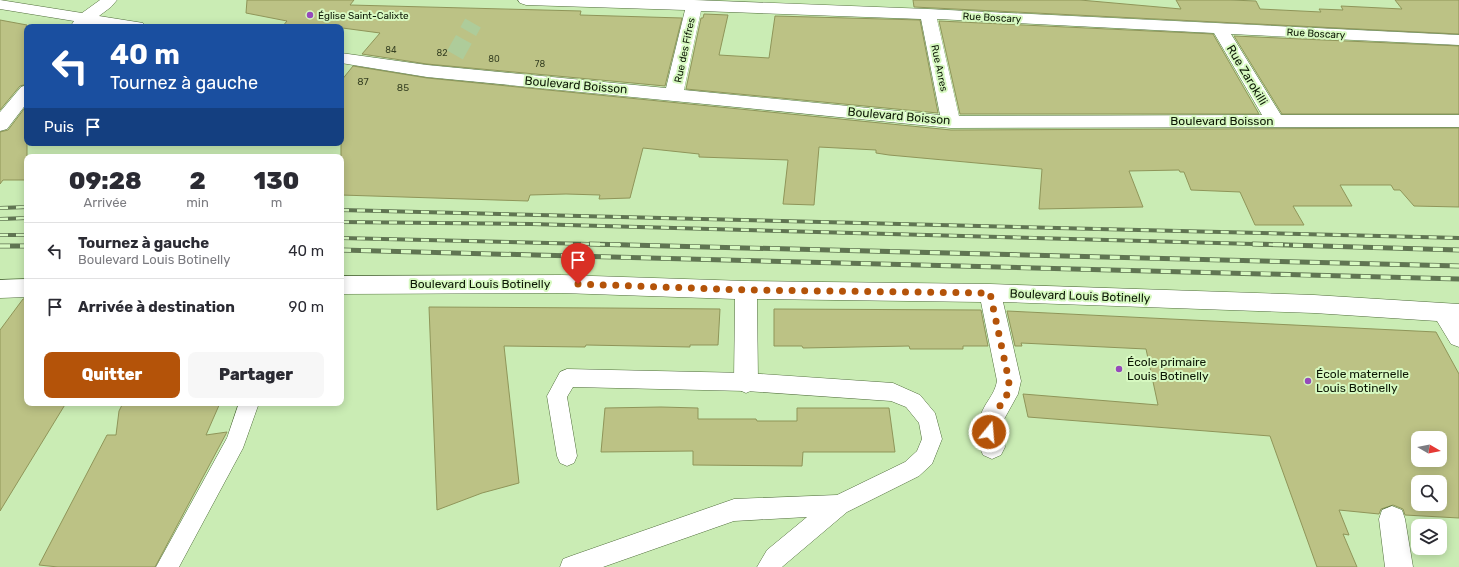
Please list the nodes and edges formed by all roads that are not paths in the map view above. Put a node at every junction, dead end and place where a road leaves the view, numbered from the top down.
1 (109, 0) edge
2 (526, 0) edge
3 (0, 4) edge
4 (694, 5) junction
5 (928, 14) junction
6 (81, 23) edge
7 (95, 24) edge
8 (1219, 28) junction
9 (1459, 40) edge
10 (455, 55) tunnel mouth
11 (344, 58) edge
12 (445, 73) junction
13 (674, 94) junction
14 (24, 95) edge
15 (1275, 121) junction
16 (1459, 121) edge
17 (951, 122) junction
18 (0, 125) edge
19 (344, 285) edge
20 (24, 288) edge
21 (0, 289) edge
22 (746, 290) junction
23 (990, 293) junction
24 (1452, 312) edge
25 (1459, 337) edge
26 (746, 382) junction
27 (248, 406) edge
28 (992, 448) dead end
29 (567, 456) dead end
30 (839, 505) junction
31 (1392, 519) dead end
32 (167, 567) edge
33 (571, 567) edge
34 (768, 567) edge
35 (1399, 567) edge

1 - 6 street
2 - 4 street, Rue Boscary
3 - 6 street
4 - 5 street, Rue Boscary
4 - 13 street, Rue des Fifres
5 - 8 street, Rue Boscary
5 - 17 street, Rue Anres
6 - 7 street
8 - 9 street, Rue Boscary
8 - 15 street, Rue Zarokilli
10 - 12 street
11 - 12 street, Boulevard Boisson
12 - 13 street, Boulevard Boisson
13 - 17 street, Boulevard Boisson
14 - 18 street
15 - 16 street, Boulevard Boisson
15 - 17 street, Boulevard Boisson
19 - 22 street, Boulevard Louis Botinelly
20 - 21 street
22 - 23 street, Boulevard Louis Botinelly
22 - 26 street
23 - 24 street, Boulevard Louis Botinelly
23 - 28 street
24 - 25 street
26 - 29 lane
26 - 30 lane
27 - 32 lane
30 - 33 lane
30 - 34 lane
31 - 35 street

